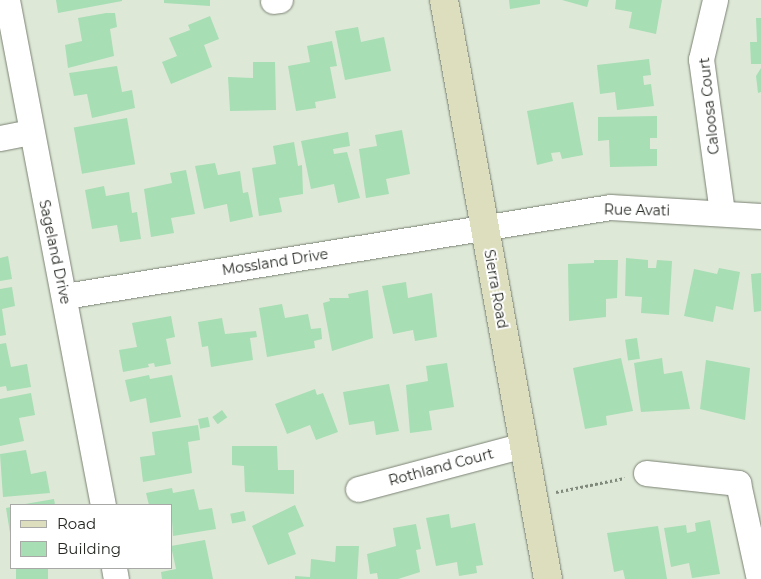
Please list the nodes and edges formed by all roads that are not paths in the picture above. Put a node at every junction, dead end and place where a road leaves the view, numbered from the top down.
1 (7, 0) edge
2 (444, 0) edge
3 (715, 0) edge
4 (30, 132) junction
5 (0, 138) edge
6 (722, 214) junction
7 (761, 216) edge
8 (485, 228) junction
9 (65, 296) junction
10 (523, 445) junction
11 (646, 473) road end
12 (358, 489) dead end
13 (103, 504) edge
14 (548, 579) edge
15 (760, 579) edge

1 - 4 street, Sageland Drive
2 - 8 main road, Sierra Road
3 - 6 street, Caloosa Court
4 - 5 street
4 - 9 street, Sageland Drive
6 - 7 street, Rue Avati
6 - 8 street, Rue Avati
8 - 9 street, Mossland Drive
8 - 10 main road, Sierra Road
9 - 13 street, Sageland Drive
10 - 12 street, Rothland Court
10 - 14 main road, Sierra Road
11 - 15 street

